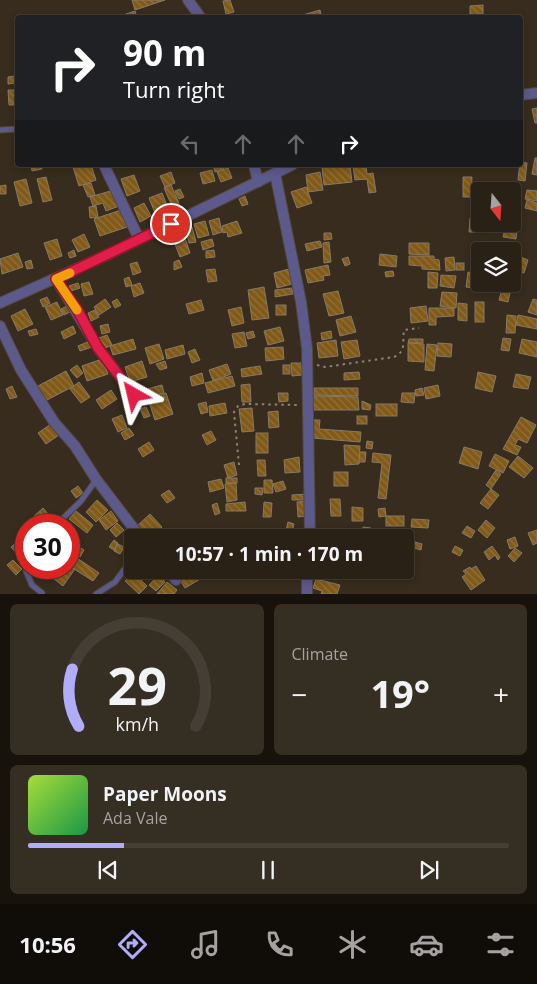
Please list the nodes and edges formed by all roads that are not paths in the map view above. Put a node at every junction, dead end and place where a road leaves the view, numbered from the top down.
1 (188, 0) edge
2 (199, 15) edge
3 (537, 93) edge
4 (523, 95) edge
5 (0, 130) edge
6 (15, 130) edge
7 (105, 167) edge
8 (254, 167) edge
9 (288, 167) edge
10 (275, 173) junction
11 (258, 182) junction
12 (139, 239) junction
13 (56, 279) junction
14 (0, 303) edge
15 (0, 326) edge
16 (134, 395) dead end
17 (96, 479) junction
18 (67, 514) edge
19 (135, 529) edge
20 (310, 529) edge
21 (124, 570) edge
22 (29, 579) edge
23 (307, 579) edge
24 (42, 592) dead end
25 (96, 594) edge
26 (307, 594) edge

1 - 2 street
3 - 4 street
5 - 6 lane
7 - 12 street
8 - 11 street
9 - 10 street
10 - 11 street
10 - 20 street
11 - 12 street
12 - 13 street
13 - 14 street
13 - 16 street
15 - 17 street
17 - 18 lane
17 - 19 street
21 - 25 lane
22 - 24 lane
23 - 26 street

